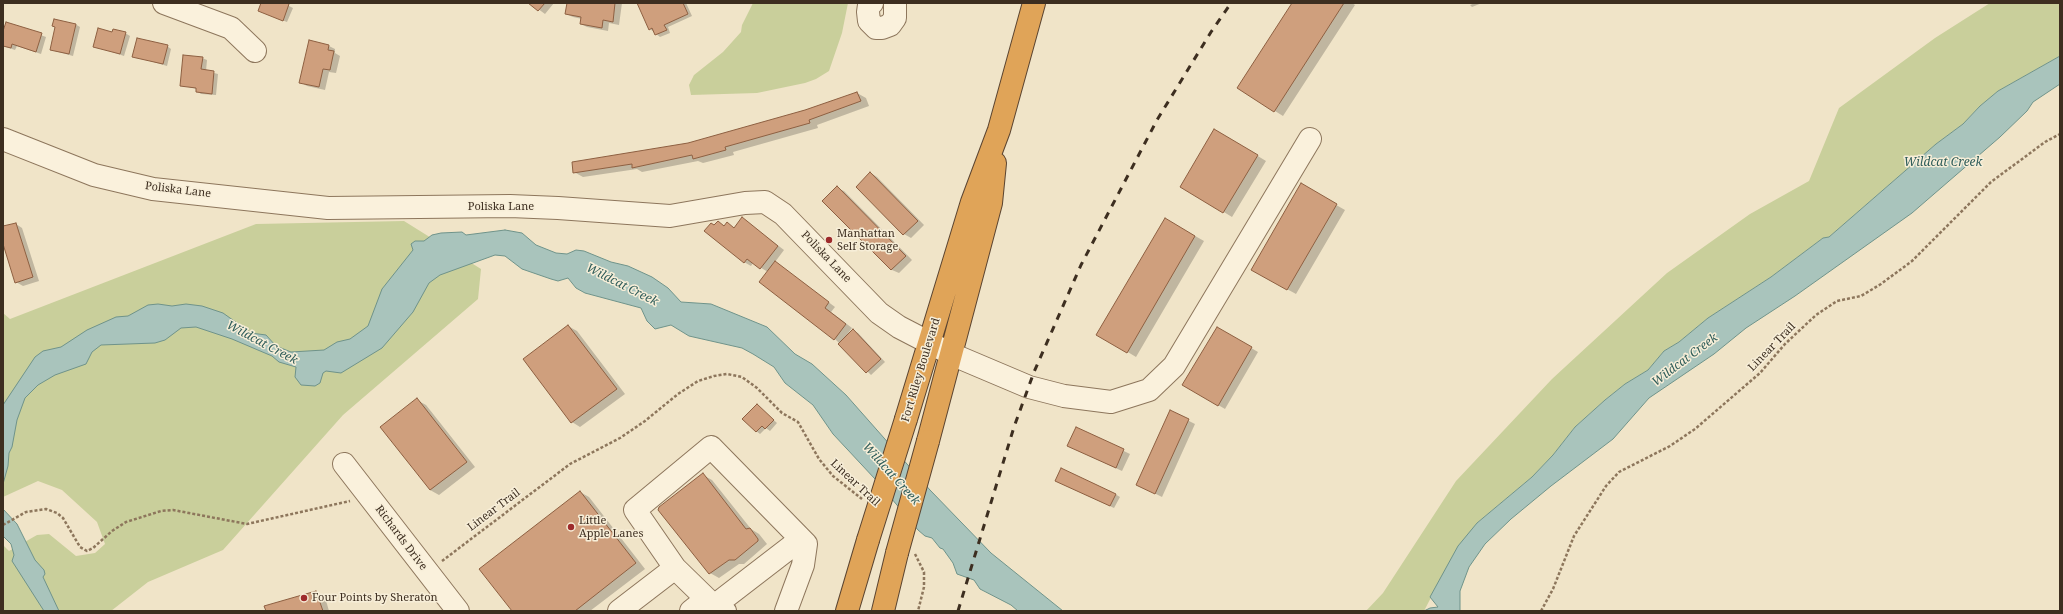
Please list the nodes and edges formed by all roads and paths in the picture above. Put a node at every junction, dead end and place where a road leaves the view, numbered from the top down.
1 (164, 3) edge
2 (872, 3) edge
3 (895, 3) edge
4 (1034, 3) edge
5 (255, 51) dead end
6 (999, 130) junction
7 (2060, 134) edge
8 (3, 139) edge
9 (1310, 139) dead end
10 (930, 342) junction
11 (950, 354) junction
12 (344, 464) dead end
13 (356, 502) dead end
14 (865, 503) dead end
15 (3, 525) edge
16 (801, 539) junction
17 (906, 553) junction
18 (675, 568) junction
19 (427, 572) junction
20 (709, 607) edge
21 (458, 611) edge
22 (619, 611) edge
23 (786, 611) edge
24 (848, 611) edge
25 (883, 611) edge
26 (918, 611) edge
27 (1541, 611) edge

1 - 5 street
2 - 3 street
4 - 6 highway, Fort Riley Boulevard
6 - 10 highway, Fort Riley Boulevard
6 - 11 highway, Fort Riley Boulevard
7 - 27 path, Linear Trail
8 - 10 street, Poliska Lane
9 - 11 street, Poliska Lane
10 - 11 street, Poliska Lane
10 - 24 highway, Fort Riley Boulevard, bridge
11 - 17 highway, Fort Riley Boulevard, bridge
12 - 19 street, Richards Drive
13 - 15 path
14 - 19 path, Linear Trail
16 - 18 street
16 - 20 street
16 - 23 street
17 - 25 highway, Fort Riley Boulevard
17 - 26 path
18 - 20 street
18 - 22 street
19 - 21 street, Richards Drive

